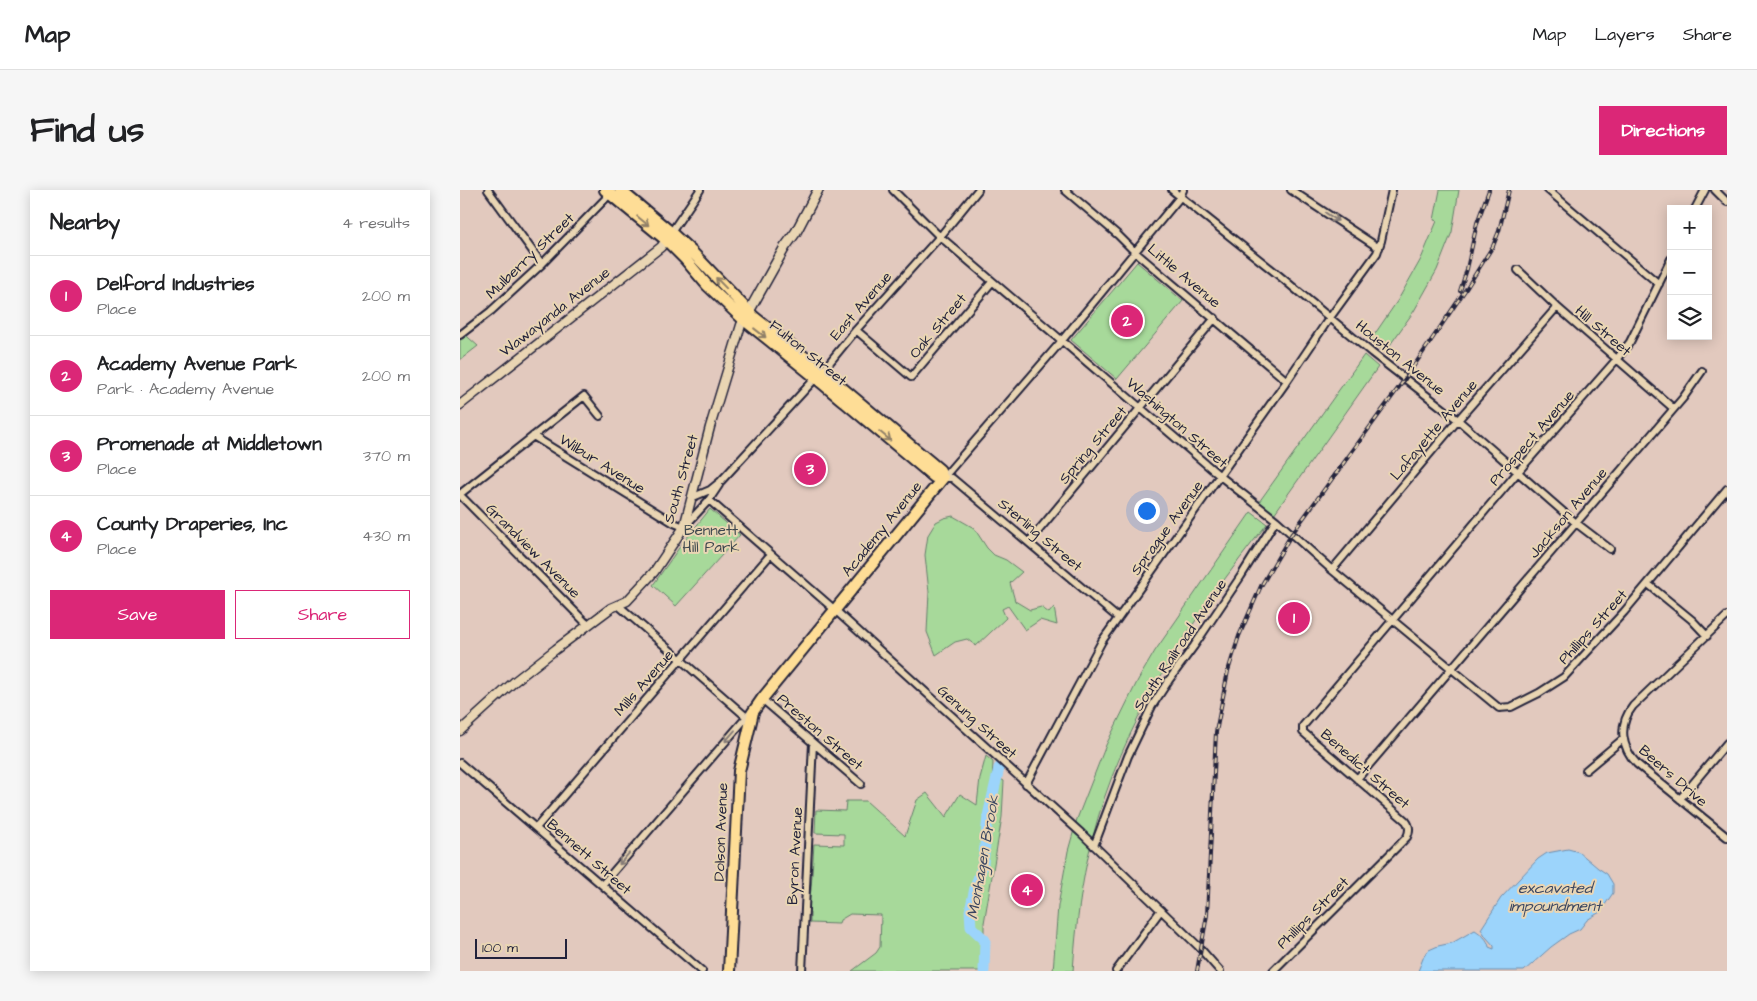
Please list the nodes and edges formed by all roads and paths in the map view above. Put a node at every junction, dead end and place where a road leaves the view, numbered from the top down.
1 (488, 190) edge
2 (700, 190) edge
3 (818, 190) edge
4 (892, 190) edge
5 (978, 190) edge
6 (1065, 190) edge
7 (1172, 190) edge
8 (1183, 190) edge
9 (1291, 190) edge
10 (1392, 190) edge
11 (1548, 190) edge
12 (1704, 190) edge
13 (1716, 190) edge
14 (612, 191) edge
15 (1180, 197) junction
16 (1727, 202) edge
17 (1697, 205) edge
18 (668, 236) junction
19 (940, 236) junction
20 (1379, 248) junction
21 (1135, 252) junction
22 (542, 264) junction
23 (1667, 267) edge
24 (1518, 270) dead end
25 (992, 282) junction
26 (1659, 284) junction
27 (1557, 307) junction
28 (746, 316) junction
29 (1215, 318) junction
30 (1330, 318) junction
31 (856, 330) junction
32 (460, 335) edge
33 (1062, 340) junction
34 (1616, 360) junction
35 (1702, 372) dead end
36 (819, 375) junction
37 (1287, 381) junction
38 (460, 405) edge
39 (1141, 408) junction
40 (1673, 408) junction
41 (600, 416) dead end
42 (1458, 420) junction
43 (533, 436) junction
44 (1517, 473) junction
45 (941, 476) junction
46 (1220, 476) junction
47 (721, 481) junction
48 (1727, 488) edge
49 (460, 494) edge
50 (691, 498) junction
51 (709, 500) junction
52 (1276, 520) junction
53 (1576, 523) junction
54 (684, 527) junction
55 (1029, 542) junction
56 (1610, 549) dead end
57 (771, 554) junction
58 (1332, 570) junction
59 (1648, 584) junction
60 (618, 605) junction
61 (835, 610) junction
62 (1727, 616) edge
63 (1118, 618) junction
64 (1392, 620) junction
65 (588, 625) junction
66 (1706, 636) junction
67 (682, 659) junction
68 (1450, 669) junction
69 (762, 699) junction
70 (749, 719) junction
71 (460, 731) edge
72 (1302, 731) joint
73 (1623, 739) junction
74 (813, 743) junction
75 (1727, 743) edge
76 (460, 763) edge
77 (1586, 770) dead end
78 (1357, 779) junction
79 (861, 784) dead end
80 (1026, 784) junction
81 (1680, 799) junction
82 (536, 828) junction
83 (1410, 829) joint
84 (1727, 837) edge
85 (1094, 846) junction
86 (602, 885) junction
87 (1161, 910) junction
88 (702, 971) edge
89 (729, 971) edge
90 (802, 971) edge
91 (1116, 971) edge
92 (1220, 971) edge
93 (1273, 971) edge

1 - 22 street
2 - 18 street
3 - 28 main road, South Street
4 - 19 street, Washington Street
5 - 19 street, East Avenue
6 - 21 street, Little Avenue
7 - 15 street, Houston Avenue
8 - 15 street, Academy Avenue
9 -> 20 street
10 - 20 street, Sprague Avenue
11 - 26 street
12 - 17 street
13 - 16 street
14 - 18 main road, Fulton Street
14 - 22 street, Mulberry Street
15 - 21 street, Academy Avenue
15 - 30 street, Houston Avenue
18 - 28 main road, Fulton Street
18 - 38 street, Wawayanda Avenue
19 - 25 street, Washington Street
19 - 31 street, East Avenue
20 - 30 street, Sprague Avenue
21 - 29 street, Little Avenue
21 - 33 street, Academy Avenue
22 - 32 street, Mulberry Street
23 - 26 street, Prospect Avenue
24 - 27 street, Hill Street
25 - 31 street, Oak Street
25 - 33 street, Washington Street
26 - 34 street, Prospect Avenue
27 - 34 street, Hill Street
27 - 42 street, Lafayette Avenue
28 - 36 main road, Fulton Street
28 - 50 street, South Street
29 - 37 street, Little Avenue
29 - 39 street, Spring Street
30 - 37 street, Sprague Avenue
30 - 42 street, Houston Avenue
31 - 36 street, East Avenue
33 - 39 street, Washington Street
33 - 45 street, Academy Avenue
34 - 40 street, Hill Street
34 - 44 street, Prospect Avenue
35 - 40 street, Jackson Avenue
36 - 45 main road, Fulton Street
36 - 47 street, East Avenue
37 - 46 street, Sprague Avenue
39 - 46 street, Washington Street
39 - 55 street, Spring Street
40 - 53 street, Jackson Avenue
41 - 43 street
42 - 44 street, Houston Avenue
42 - 58 street, Lafayette Avenue
43 - 49 street
43 - 54 street, Wilbur Avenue
44 - 53 street, Houston Avenue
44 - 64 street, Prospect Avenue
45 - 55 street, Sterling Street
45 - 61 main road, Academy Avenue
46 - 52 street, Washington Street
46 - 63 street, Sprague Avenue
47 - 50 street, East Avenue
47 - 51 street, East Avenue
48 - 59 street, Phillips Street
49 - 65 street, Grandview Avenue
50 - 54 street, South Street
51 - 54 street, East Avenue
51 - 57 street, Genung Street
52 - 58 street, Washington Street
52 - 85 street, South Railroad Avenue
53 - 56 street, Houston Avenue
53 - 68 street, Jackson Avenue
54 - 60 street, South Street
55 - 63 street, Sterling Street
57 - 61 street, Genung Street
57 - 67 street, Mills Avenue
58 - 64 street, Washington Street
59 - 66 street
59 - 68 street, Phillips Street
60 - 65 street, South Street
60 - 67 street
61 - 69 main road, Academy Avenue
61 - 80 street, Genung Street
62 - 66 street
63 - 80 street, Sprague Avenue
64 - 68 street, Washington Street
64 - 72 street, Prospect Avenue
65 - 71 street, South Street
66 - 73 street, Beers Drive
67 - 70 street
67 - 82 street, Mills Avenue
68 - 78 street, Jackson Avenue
69 - 70 main road, Dolson Avenue
69 - 74 street, Preston Street
70 -> 86 street
70 - 89 main road, Dolson Avenue
72 - 78 street, Benedict Street
73 - 77 street
73 - 81 street, Beers Drive
74 - 79 street, Preston Street
74 - 90 street, Byron Avenue
75 - 81 street
76 - 82 street, Bennett Street
78 - 83 street, Benedict Street
80 - 85 street, Genung Street
81 - 84 street, Beers Drive
82 - 86 street, Bennett Street
83 - 93 street, Phillips Street
85 - 87 street, Genung Street
86 - 88 street, Bennett Street
87 - 91 street
87 - 92 street, Genung Street

